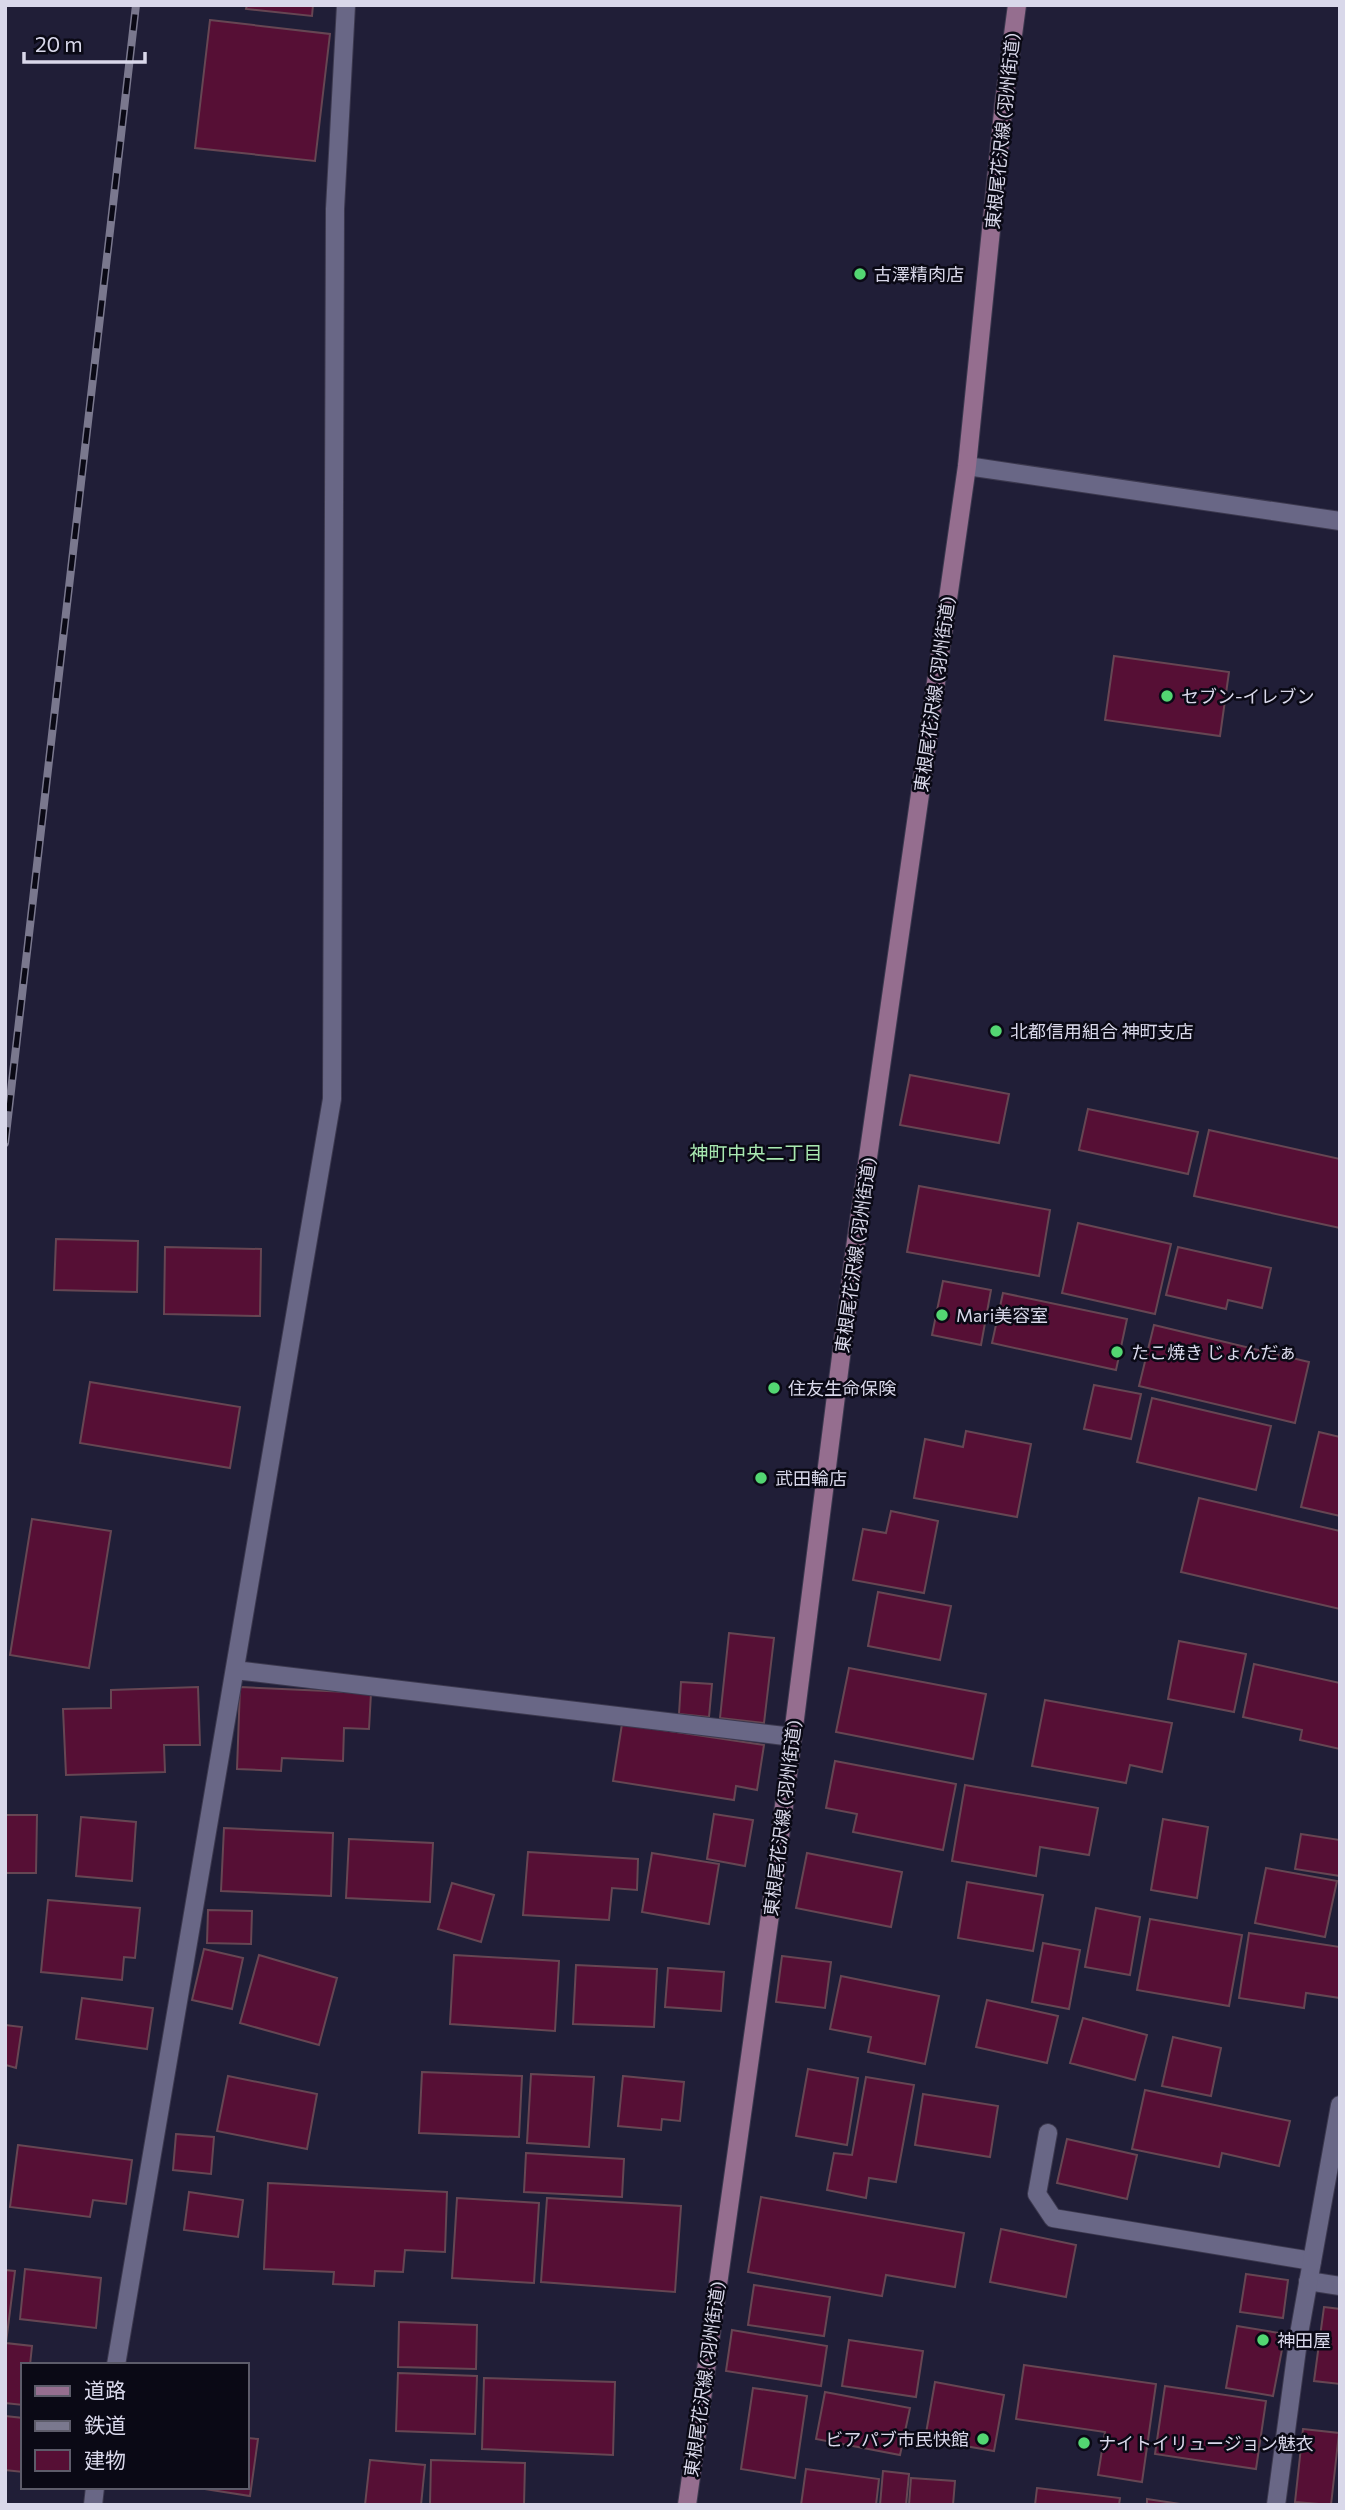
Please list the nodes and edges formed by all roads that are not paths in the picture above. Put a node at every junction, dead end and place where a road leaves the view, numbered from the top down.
1 (346, 5) edge
2 (1017, 5) edge
3 (967, 466) junction
4 (1340, 521) edge
5 (234, 1670) junction
6 (793, 1737) junction
7 (1340, 2105) edge
8 (1048, 2133) dead end
9 (1312, 2261) junction
10 (1308, 2281) junction
11 (1340, 2286) edge
12 (116, 2363) edge
13 (687, 2505) edge
14 (1276, 2505) edge

1 - 5 street
2 - 3 main road, 東根尾花沢線 (羽州街道)
3 - 4 street
3 - 6 main road, 東根尾花沢線 (羽州街道)
5 - 6 street
5 - 12 street
6 - 13 main road, 東根尾花沢線 (羽州街道)
7 - 9 street
8 - 9 street
9 - 10 street
10 - 11 street
10 - 14 street

